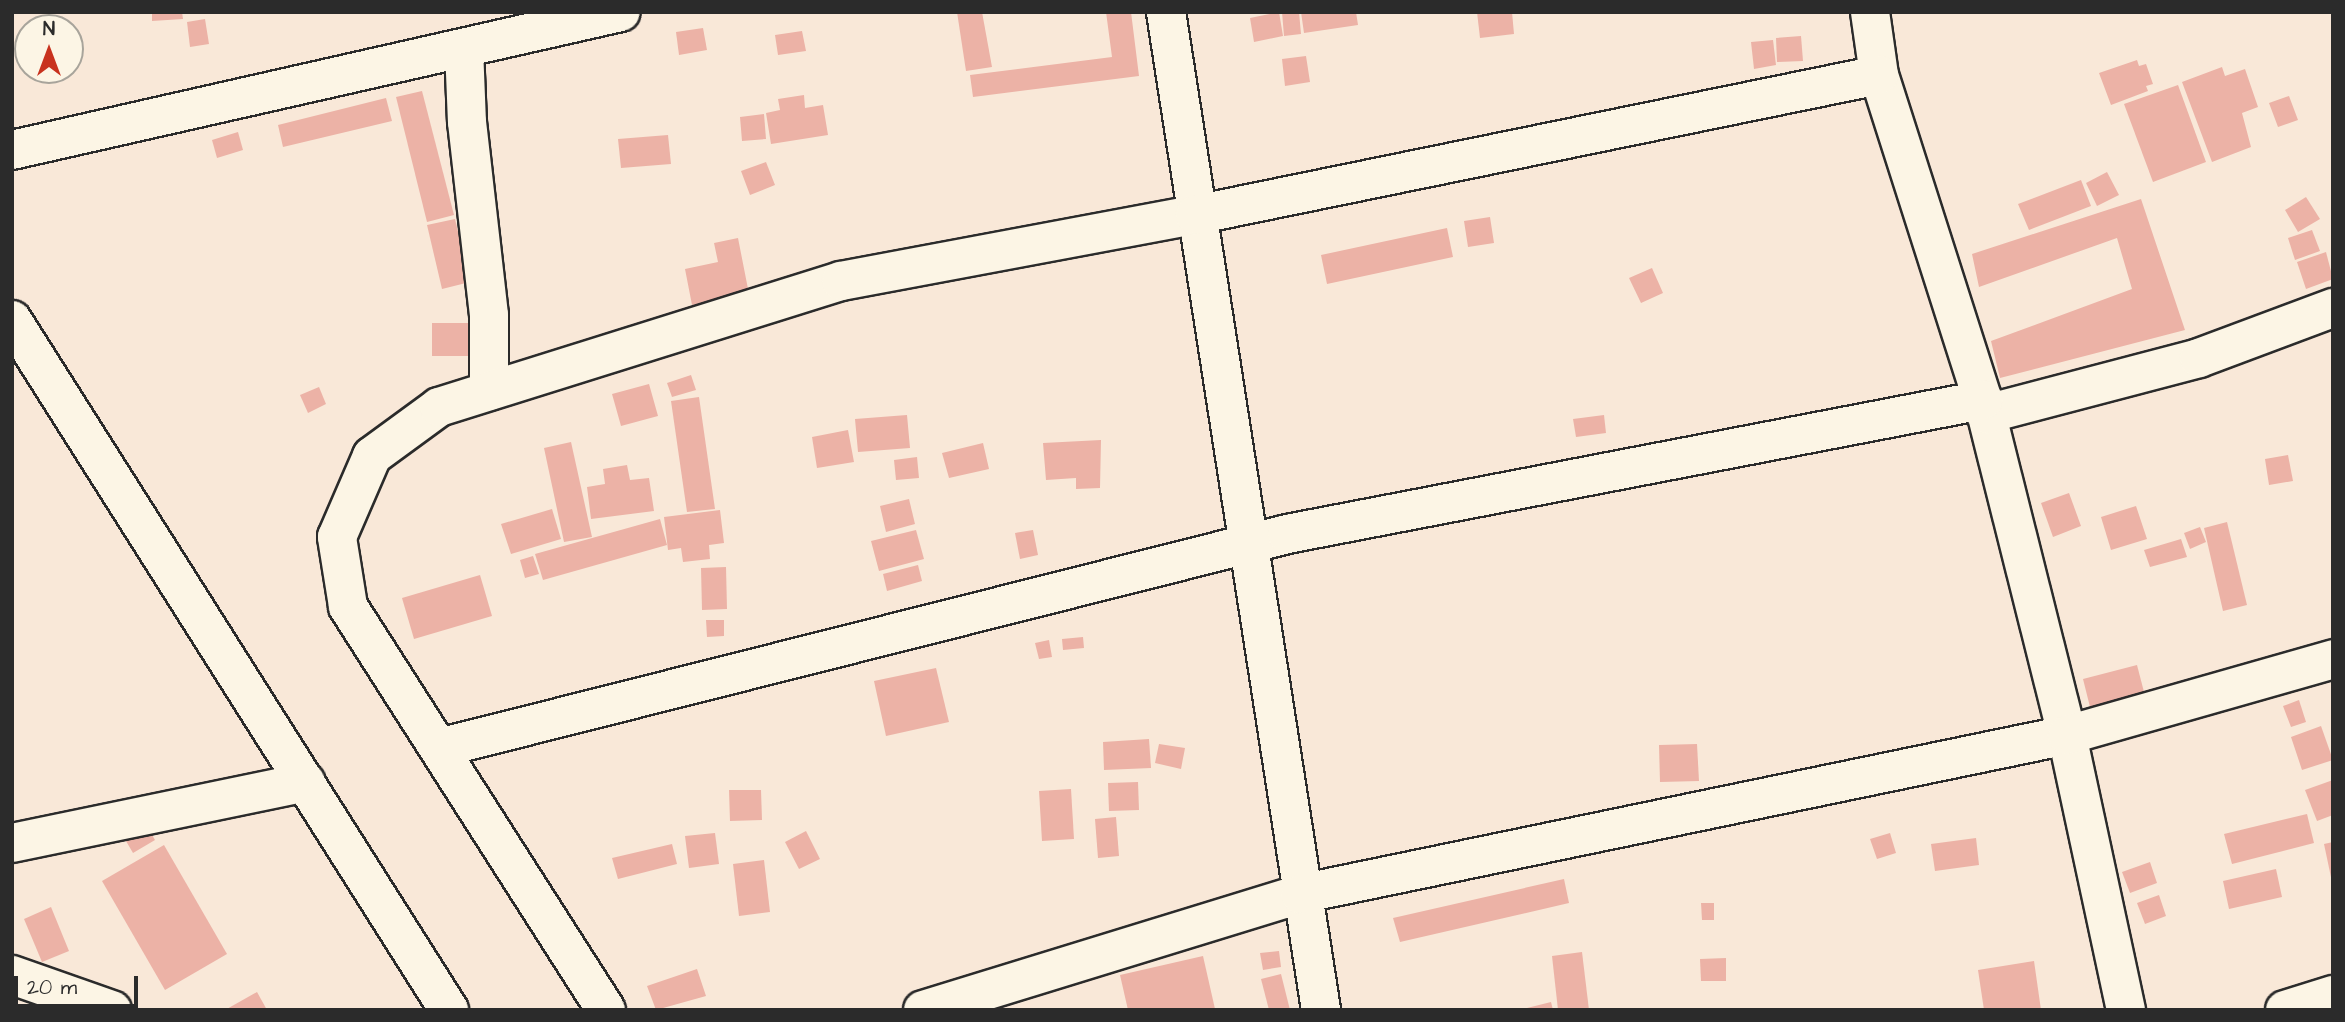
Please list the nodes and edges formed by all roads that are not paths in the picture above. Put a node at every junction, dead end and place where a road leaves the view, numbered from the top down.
1 (621, 12) edge
2 (1166, 12) edge
3 (1870, 12) edge
4 (464, 48) junction
5 (1879, 75) junction
6 (12, 150) edge
7 (1195, 215) junction
8 (2333, 308) edge
9 (12, 320) edge
10 (489, 391) junction
11 (1984, 407) junction
12 (1247, 544) junction
13 (2333, 659) edge
14 (2067, 735) junction
15 (439, 748) junction
16 (306, 782) junction
17 (12, 844) edge
18 (1300, 894) junction
19 (12, 975) edge
20 (2333, 995) edge
21 (112, 1010) edge
22 (449, 1010) edge
23 (606, 1010) edge
24 (923, 1010) edge
25 (1321, 1010) edge
26 (2126, 1010) edge
27 (2285, 1010) edge

1 - 4 street
2 - 7 street
3 - 5 street
4 - 6 street
4 - 10 street
5 - 7 street
5 - 11 street
7 - 10 street
7 - 12 street
8 - 11 street
9 - 16 street
10 - 15 street
11 - 12 street
11 - 14 street
12 - 15 street
12 - 18 street
13 - 14 street
14 - 18 street
14 - 26 street
15 - 23 street
16 - 17 street
16 - 22 street
18 - 24 street
18 - 25 street
19 - 21 street
20 - 27 street

